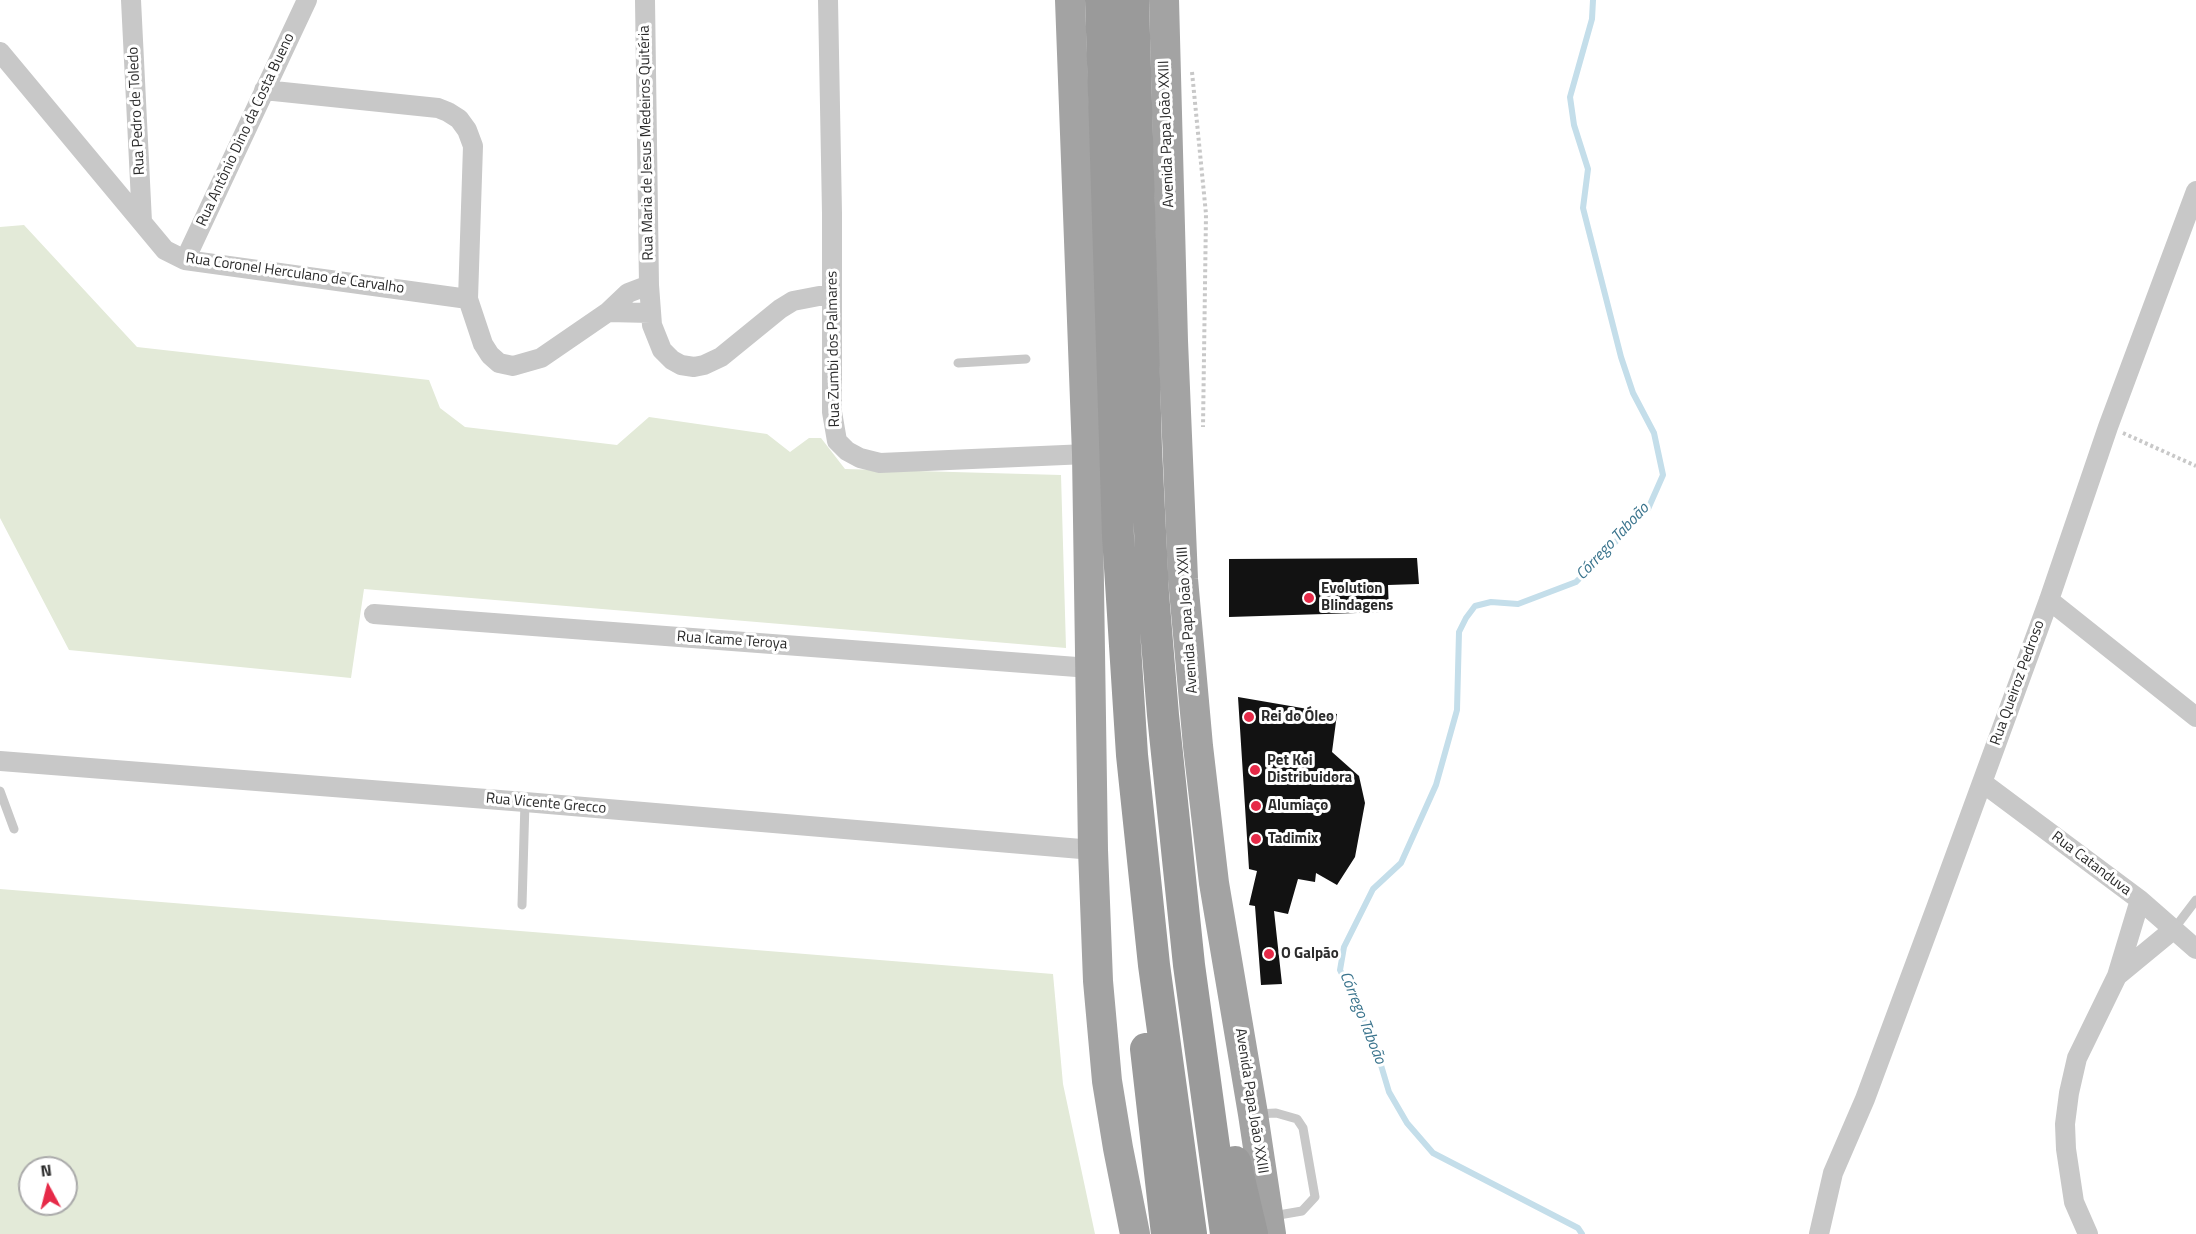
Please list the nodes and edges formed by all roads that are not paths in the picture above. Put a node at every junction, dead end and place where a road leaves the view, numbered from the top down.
1 (131, 0) edge
2 (307, 0) edge
3 (645, 0) edge
4 (828, 0) edge
5 (1070, 0) edge
6 (1101, 0) edge
7 (1133, 0) edge
8 (1164, 0) edge
9 (0, 52) edge
10 (264, 90) junction
11 (2196, 191) edge
12 (142, 222) junction
13 (2187, 244) edge
14 (186, 260) junction
15 (649, 285) junction
16 (832, 296) junction
17 (468, 299) junction
18 (608, 312) junction
19 (651, 314) junction
20 (1026, 359) dead end
21 (958, 363) dead end
22 (1087, 454) junction
23 (2049, 600) junction
24 (374, 614) dead end
25 (1090, 668) junction
26 (2196, 717) edge
27 (0, 761) edge
28 (1983, 783) junction
29 (0, 791) edge
30 (525, 802) junction
31 (14, 829) dead end
32 (1093, 850) junction
33 (2140, 900) junction
34 (2196, 900) edge
35 (522, 905) dead end
36 (2174, 929) junction
37 (2196, 949) edge
38 (1154, 965) junction
39 (1189, 965) junction
40 (2117, 976) junction
41 (1253, 1114) junction
42 (1264, 1228) edge
43 (1135, 1234) edge
44 (1167, 1234) edge
45 (1191, 1234) edge
46 (1226, 1234) edge
47 (1819, 1234) edge
48 (2088, 1234) edge

1 - 12 street, Rua Pedro de Toledo
2 - 10 street, Rua Antônio Dino da Costa Bueno
3 - 15 street, Rua Maria de Jesus Medeiros Quitéria
4 - 16 street, Rua Zumbi dos Palmares
5 - 22 main road
6 - 38 highway
7 - 39 highway, Avenida Papa João XXIII
8 - 41 main road, Avenida Papa João XXIII
9 - 12 street, Rua Coronel Herculano de Carvalho
10 - 14 street, Rua Antônio Dino da Costa Bueno
10 - 17 street
11 - 13 street, Rua Queiroz Pedroso
12 - 14 street, Rua Coronel Herculano de Carvalho
13 - 23 street, Rua Queiroz Pedroso
14 - 17 street, Rua Coronel Herculano de Carvalho
15 - 18 street
15 - 19 street, Rua Maria de Jesus Medeiros Quitéria
16 - 19 street, Rua Maria de Jesus Medeiros Quitéria
16 - 22 street, Rua Zumbi dos Palmares
17 - 18 street
18 - 19 street
20 - 21 lane
22 - 25 main road
23 - 26 street
23 - 28 street, Rua Queiroz Pedroso
24 - 25 street, Rua Icame Teroya
25 - 32 main road
27 - 30 street, Rua Vicente Grecco
28 - 33 street, Rua Catanduva
28 - 47 street, Rua Queiroz Pedroso
29 - 31 lane
30 - 32 street, Rua Vicente Grecco
30 - 35 lane
32 - 43 main road
33 - 36 street, Rua Catanduva
33 - 40 street
34 - 36 lane
36 - 37 street, Rua Catanduva
36 - 40 street
38 - 44 highway
38 - 45 highway
39 - 42 highway
39 - 46 highway, Avenida Papa João XXIII
40 - 48 street
41 - 42 main road, Avenida Papa João XXIII
41 - 42 lane

